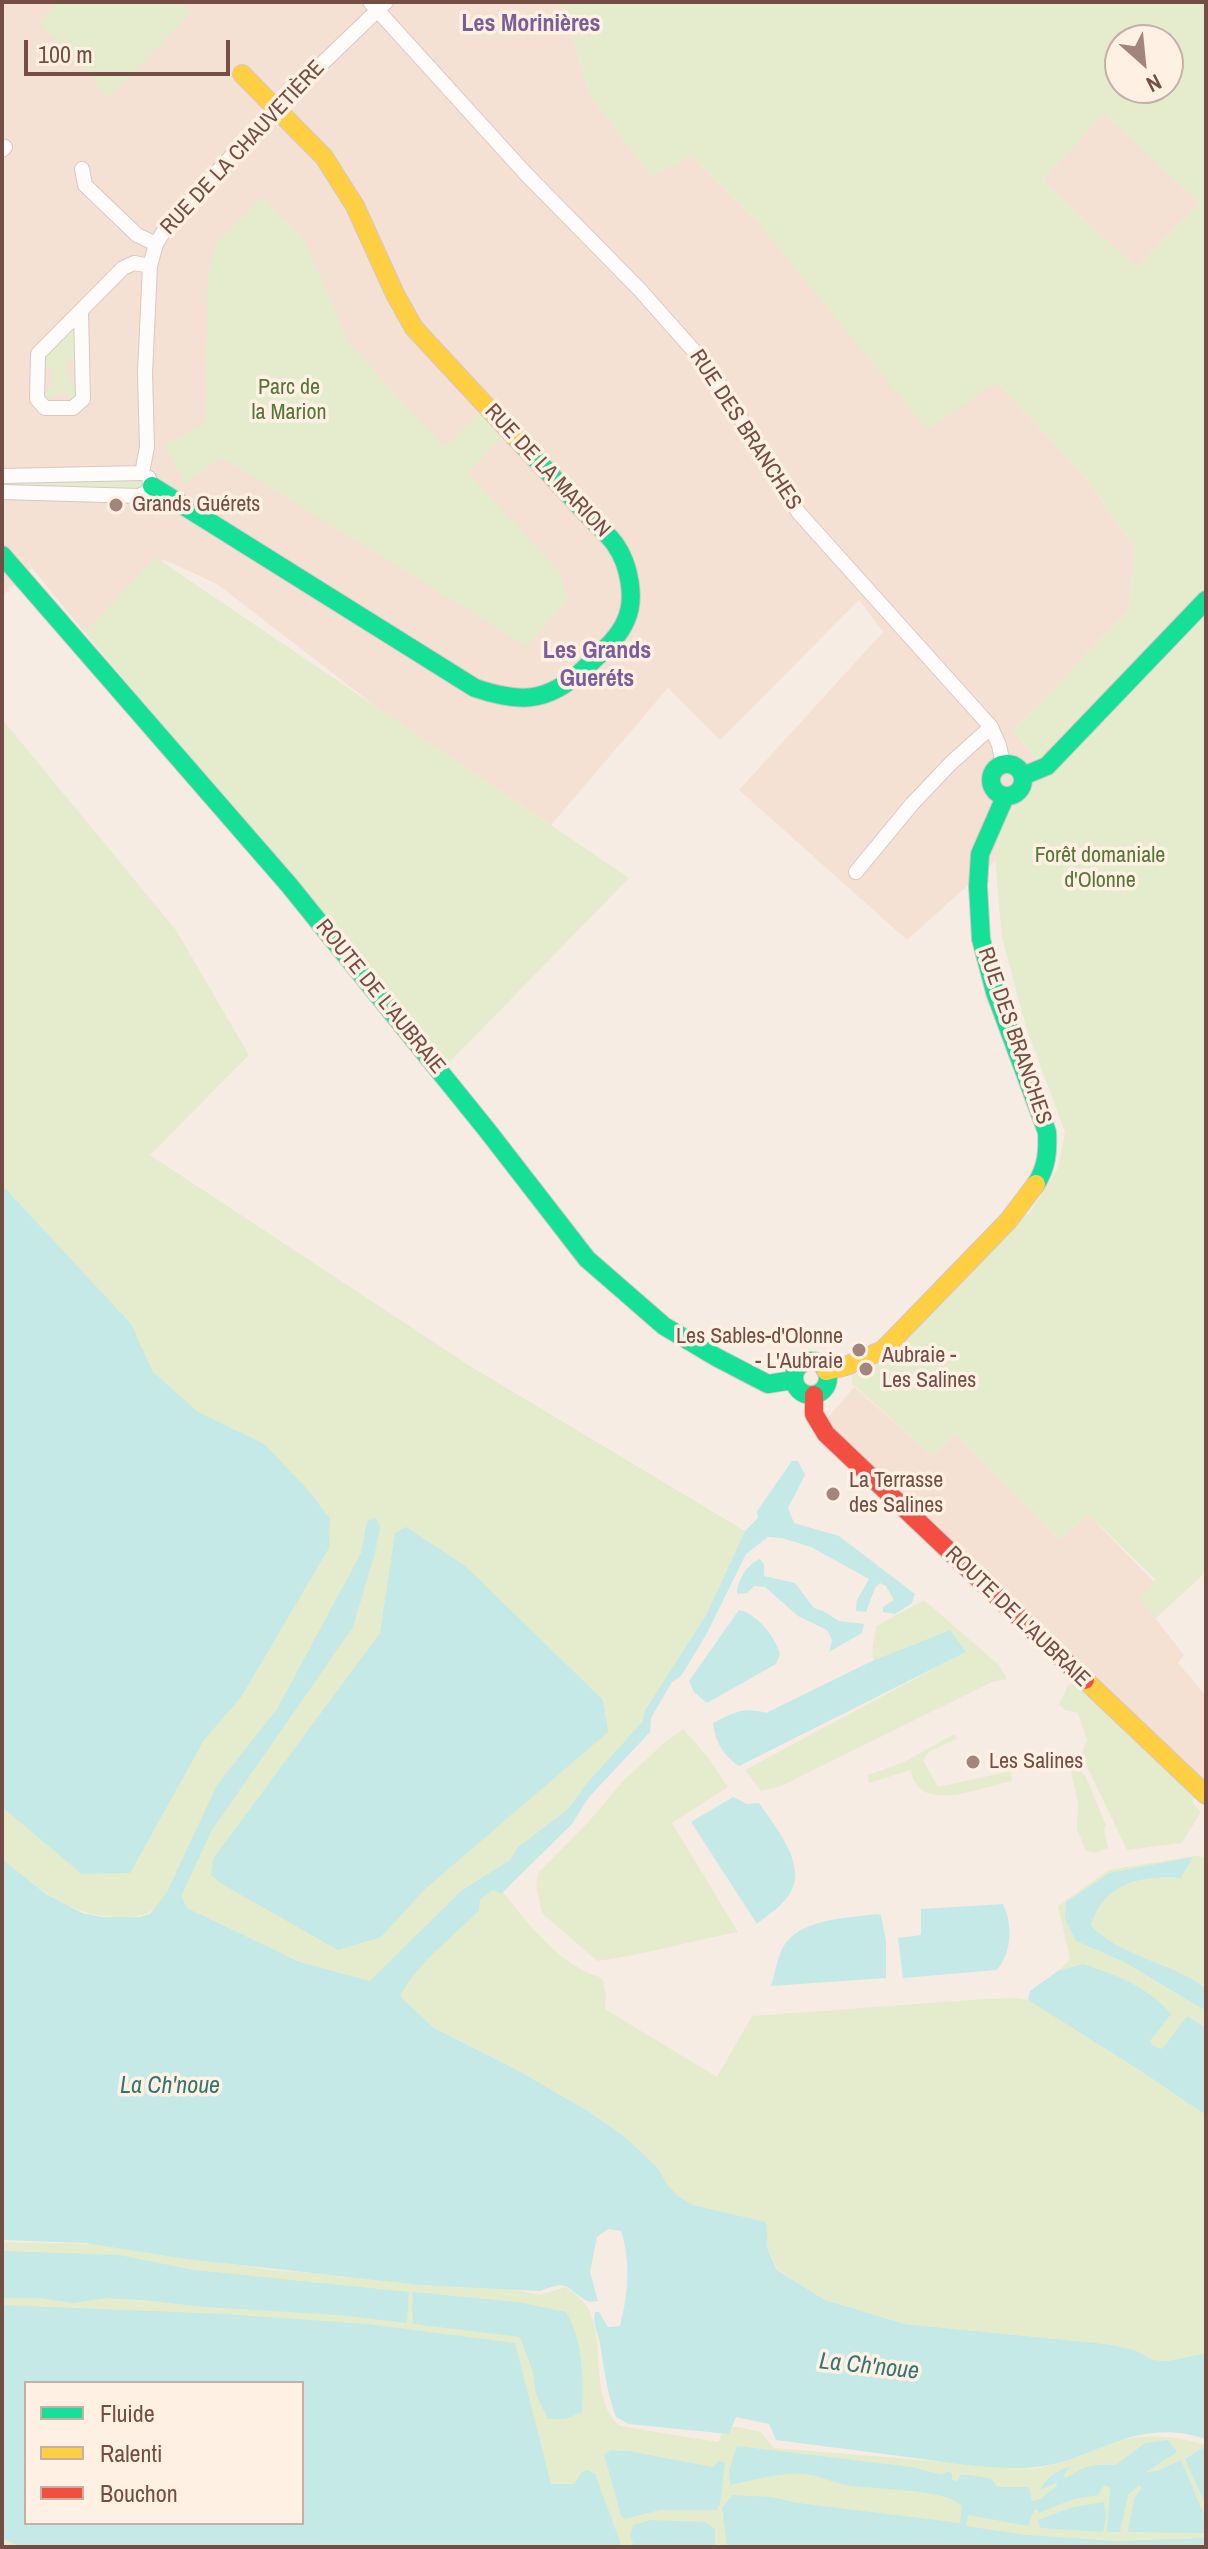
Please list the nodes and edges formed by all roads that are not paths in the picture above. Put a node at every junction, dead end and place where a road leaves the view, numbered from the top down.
1 (378, 4) edge
2 (242, 74) dead end
3 (276, 108) junction
4 (82, 169) dead end
5 (156, 244) junction
6 (150, 266) junction
7 (81, 312) junction
8 (2, 476) edge
9 (145, 485) junction
10 (2, 492) edge
11 (2, 555) edge
12 (1206, 600) edge
13 (991, 727) junction
14 (1003, 764) junction
15 (1023, 776) junction
16 (1005, 797) junction
17 (856, 872) dead end
18 (826, 1371) junction
19 (793, 1380) junction
20 (814, 1395) junction
21 (1206, 1795) edge

1 - 3 street, RUE DE LA CHAUVETIÈRE
1 - 13 street, RUE DES BRANCHES
2 - 3 street, RUE DE LA MARION
3 - 5 street, RUE DE LA CHAUVETIÈRE
3 - 9 street, RUE DE LA MARION
4 - 5 street
5 - 6 street, RUE DE LA CHAUVETIÈRE
6 - 7 street
6 - 9 street
7 - 7 street
8 - 9 street
9 - 10 street
11 - 19 street, ROUTE DE L'AUBRAIE
12 - 15 street
13 - 14 street, RUE DES BRANCHES
13 - 17 street
14 - 15 street
14 - 16 street
15 - 16 street
16 - 18 street, RUE DES BRANCHES
18 - 19 street
18 - 20 street
19 - 20 street
20 - 21 street, ROUTE DE L'AUBRAIE

